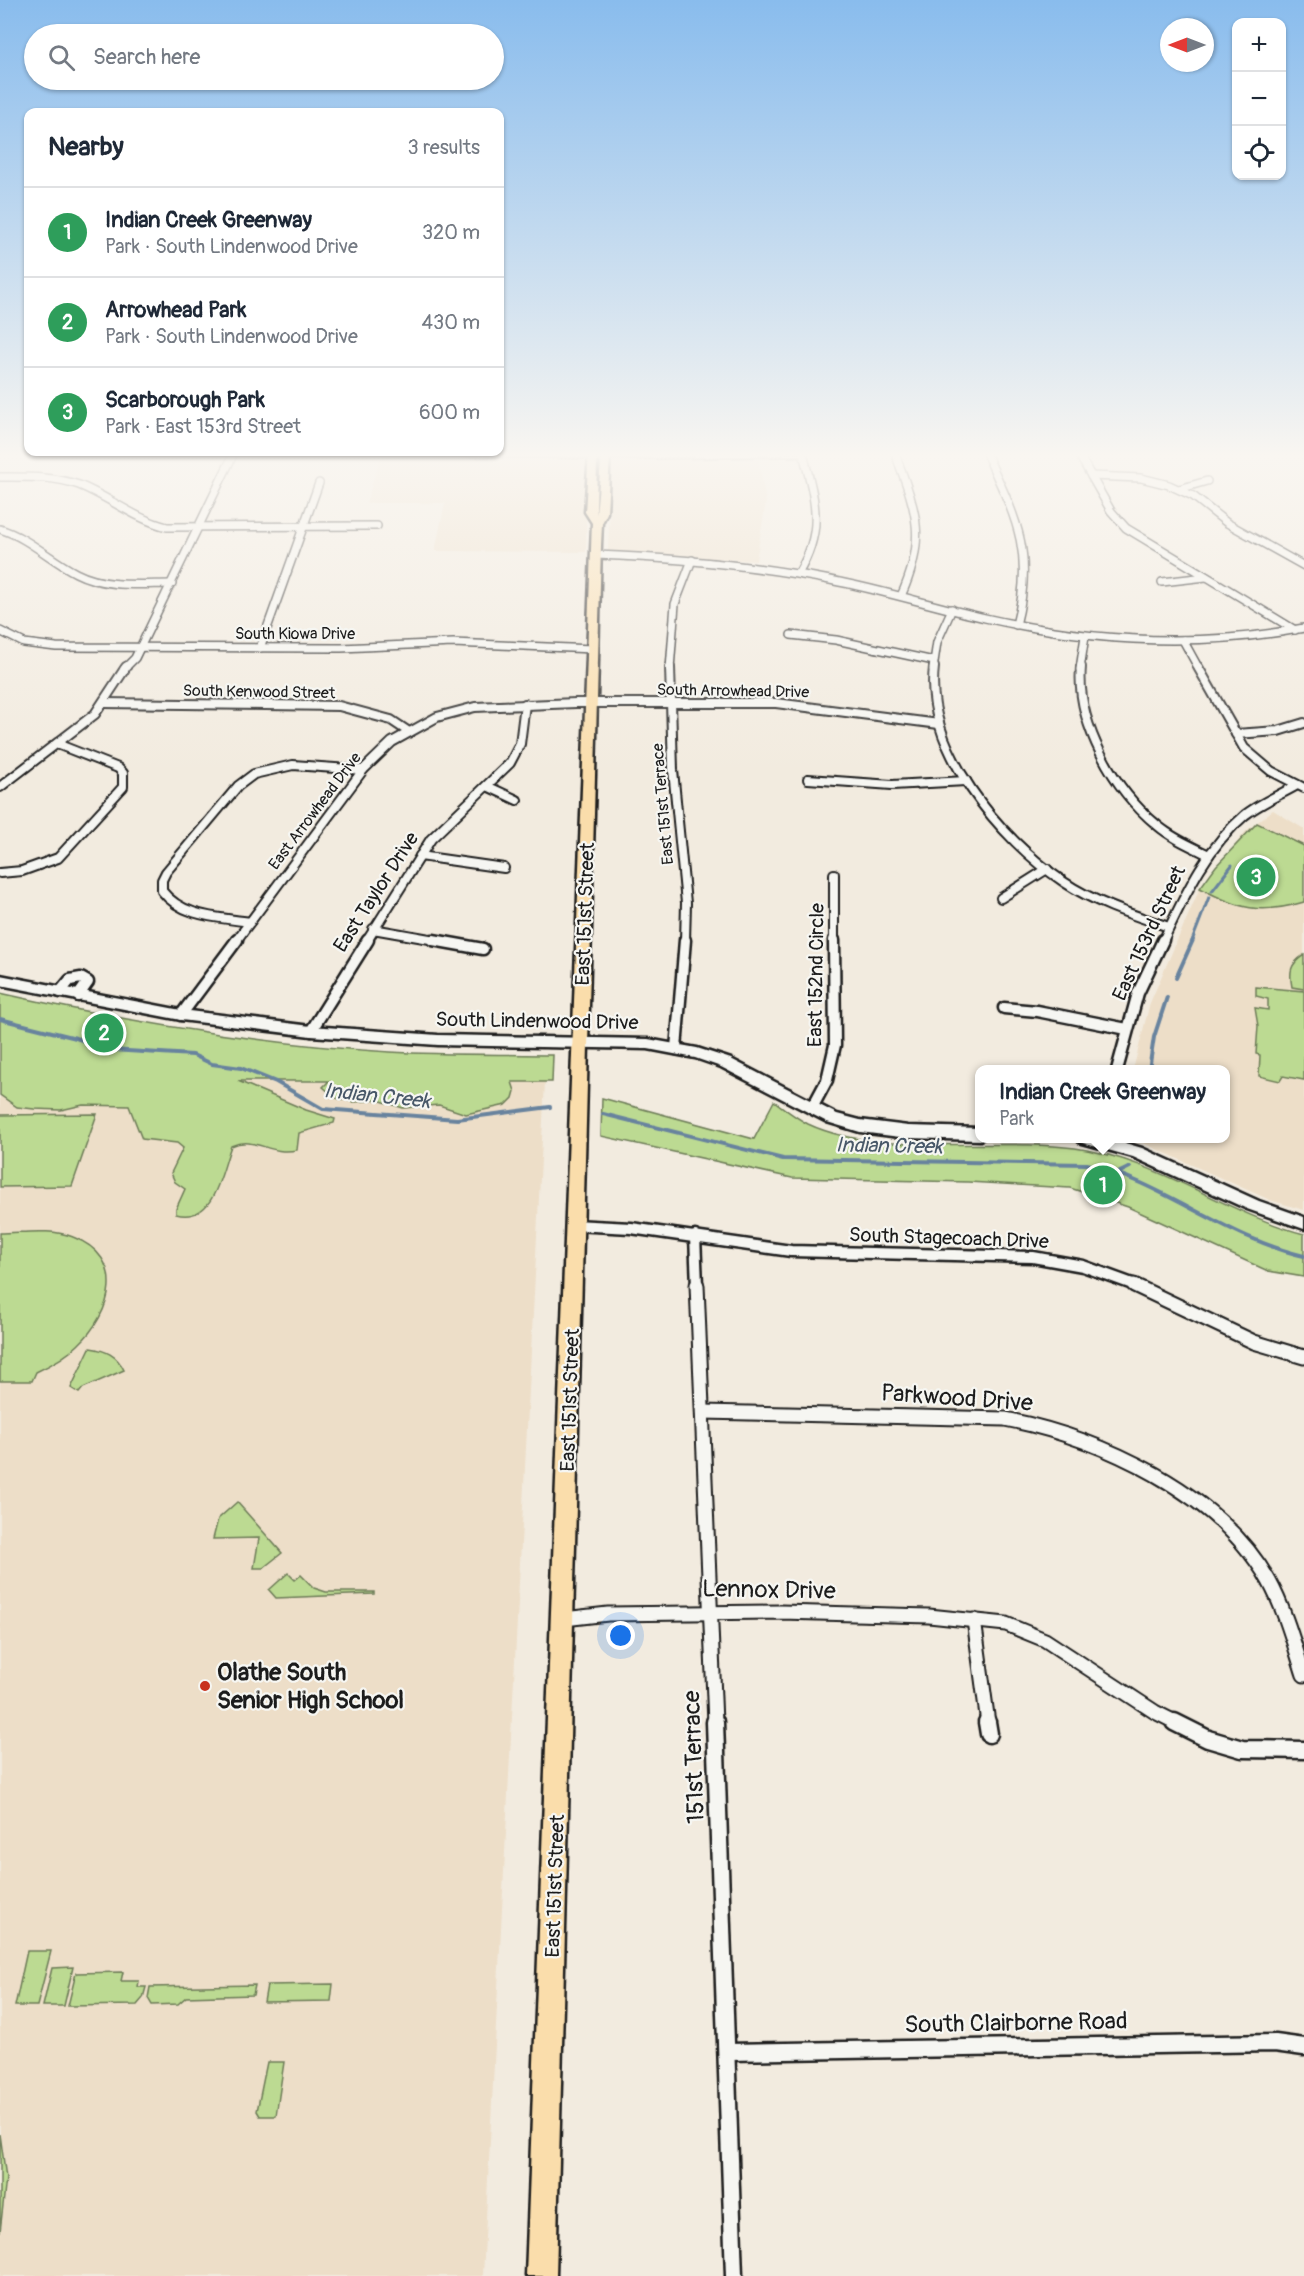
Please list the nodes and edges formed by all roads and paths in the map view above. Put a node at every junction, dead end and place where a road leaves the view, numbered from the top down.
1 (57, 559) edge
2 (184, 559) edge
3 (293, 559) edge
4 (596, 559) edge
5 (677, 559) edge
6 (807, 559) edge
7 (918, 559) edge
8 (1026, 559) edge
9 (1177, 559) edge
10 (692, 560) junction
11 (798, 574) junction
12 (1206, 577) junction
13 (1162, 582) dead end
14 (172, 584) junction
15 (901, 596) junction
16 (952, 609) junction
17 (1016, 625) junction
18 (1304, 628) edge
19 (1295, 630) junction
20 (0, 631) edge
21 (791, 634) dead end
22 (1085, 636) junction
23 (1183, 640) junction
24 (141, 647) junction
25 (260, 648) junction
26 (593, 649) junction
27 (934, 661) junction
28 (103, 703) junction
29 (591, 703) junction
30 (670, 703) junction
31 (525, 704) junction
32 (1304, 723) edge
33 (939, 724) junction
34 (409, 732) junction
35 (1236, 734) junction
36 (57, 744) junction
37 (363, 770) junction
38 (808, 779) dead end
39 (966, 781) junction
40 (487, 786) junction
41 (0, 787) edge
42 (1301, 787) edge
43 (517, 800) dead end
44 (1209, 855) junction
45 (420, 856) junction
46 (504, 868) dead end
47 (1047, 869) junction
48 (0, 873) edge
49 (834, 874) dead end
50 (1001, 898) dead end
51 (250, 922) junction
52 (1169, 927) junction
53 (373, 928) junction
54 (483, 949) dead end
55 (0, 980) edge
56 (1004, 1008) dead end
57 (181, 1015) junction
58 (1127, 1029) junction
59 (310, 1031) junction
60 (581, 1042) junction
61 (676, 1049) junction
62 (1118, 1065) edge
63 (812, 1108) junction
64 (975, 1134) edge
65 (1109, 1143) edge
66 (1304, 1223) edge
67 (574, 1225) junction
68 (695, 1236) junction
69 (1304, 1357) edge
70 (703, 1412) junction
71 (711, 1612) junction
72 (564, 1619) junction
73 (974, 1620) junction
74 (1304, 1676) edge
75 (989, 1734) dead end
76 (1304, 1750) edge
77 (1304, 2047) edge
78 (728, 2052) junction
79 (541, 2276) edge
80 (734, 2276) edge

1 - 14 street
2 - 14 street
3 - 25 street
4 - 26 main road, East 151st Street
5 - 10 street
6 - 11 street
7 - 15 street
8 - 17 street
9 - 12 street
10 - 11 street
10 - 30 street, East 151st Terrace
11 - 15 street
12 - 13 street
12 - 19 street
14 - 24 street
15 - 16 street
16 - 17 street
16 - 27 street
17 - 22 street
18 - 19 street
19 - 23 street
20 - 24 street, South Kiowa Drive
21 - 27 street
22 - 23 street
22 - 44 street
23 - 35 street
24 - 25 street, South Kiowa Drive
24 - 28 street
25 - 26 street, South Kiowa Drive
26 - 29 main road, East 151st Street
27 - 33 street
28 - 34 street, South Kenwood Street
28 - 36 street
29 - 30 street, South Arrowhead Drive
29 - 31 street, South Arrowhead Drive
29 - 60 main road, East 151st Street
30 - 33 street, South Arrowhead Drive
30 - 61 street, East 151st Terrace
31 - 34 street, East Arrowhead Drive
31 - 40 street, East Taylor Drive
32 - 35 street
33 - 39 street
34 - 37 street, East Arrowhead Drive
35 - 42 street
36 - 41 street
36 - 48 street
37 - 51 street, East Arrowhead Drive
37 - 51 street
38 - 39 street
39 - 47 street
40 - 43 street
40 - 45 street, East Taylor Drive
42 - 44 street, East 153rd Street
44 - 52 street, East 153rd Street
45 - 46 street
45 - 53 street, East Taylor Drive
47 - 50 street
47 - 52 street
49 - 63 street, East 152nd Circle
51 - 57 street, East Arrowhead Drive
52 - 58 street, East 153rd Street
53 - 54 street
53 - 59 street, East Taylor Drive
55 - 57 street, South Lindenwood Drive
56 - 58 street
57 - 59 street, South Lindenwood Drive
58 - 62 street, East 153rd Street
59 - 60 street, South Lindenwood Drive
60 - 61 street, South Lindenwood Drive
60 - 67 main road, East 151st Street
61 - 63 street, South Lindenwood Drive
63 - 64 street, South Lindenwood Drive
65 - 66 street
67 - 68 street, South Stagecoach Drive
67 - 72 main road, East 151st Street
68 - 69 street, South Stagecoach Drive
68 - 70 street, 151st Terrace
70 - 71 street, 151st Terrace
70 - 74 street, Parkwood Drive
71 - 72 street, Lennox Drive
71 - 73 street, Lennox Drive
71 - 78 street, 151st Terrace
72 - 79 main road, East 151st Street
73 - 75 street
73 - 76 street, Lennox Drive
77 - 78 street, South Clairborne Road
78 - 80 street, 151st Terrace

